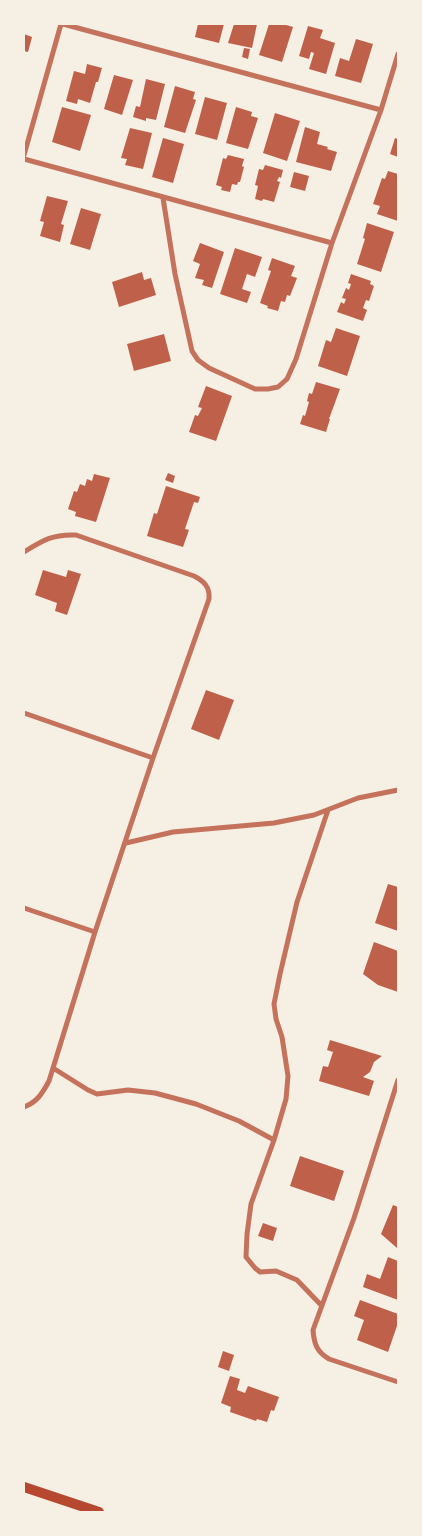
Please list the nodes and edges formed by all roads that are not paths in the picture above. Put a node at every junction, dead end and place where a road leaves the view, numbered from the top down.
1 (62, 24) edge
2 (398, 54) edge
3 (381, 110) junction
4 (24, 157) edge
5 (163, 198) junction
6 (332, 243) junction
7 (24, 552) edge
8 (24, 713) edge
9 (153, 758) junction
10 (398, 790) edge
11 (328, 810) junction
12 (126, 843) junction
13 (24, 908) edge
14 (95, 932) junction
15 (53, 1068) junction
16 (398, 1080) edge
17 (24, 1107) edge
18 (274, 1140) junction
19 (321, 1305) junction
20 (398, 1382) edge
21 (24, 1487) edge
22 (99, 1512) edge

1 - 3 street
1 - 4 street
2 - 3 street
3 - 6 street
4 - 5 street
5 - 6 street
5 - 6 street
7 - 9 street
8 - 9 street
9 - 12 street
10 - 11 street
11 - 12 street
11 - 18 street
12 - 14 street
13 - 14 street
14 - 15 street
15 - 17 street
15 - 18 street
16 - 19 street
18 - 19 street
19 - 20 street
21 - 22 main road

